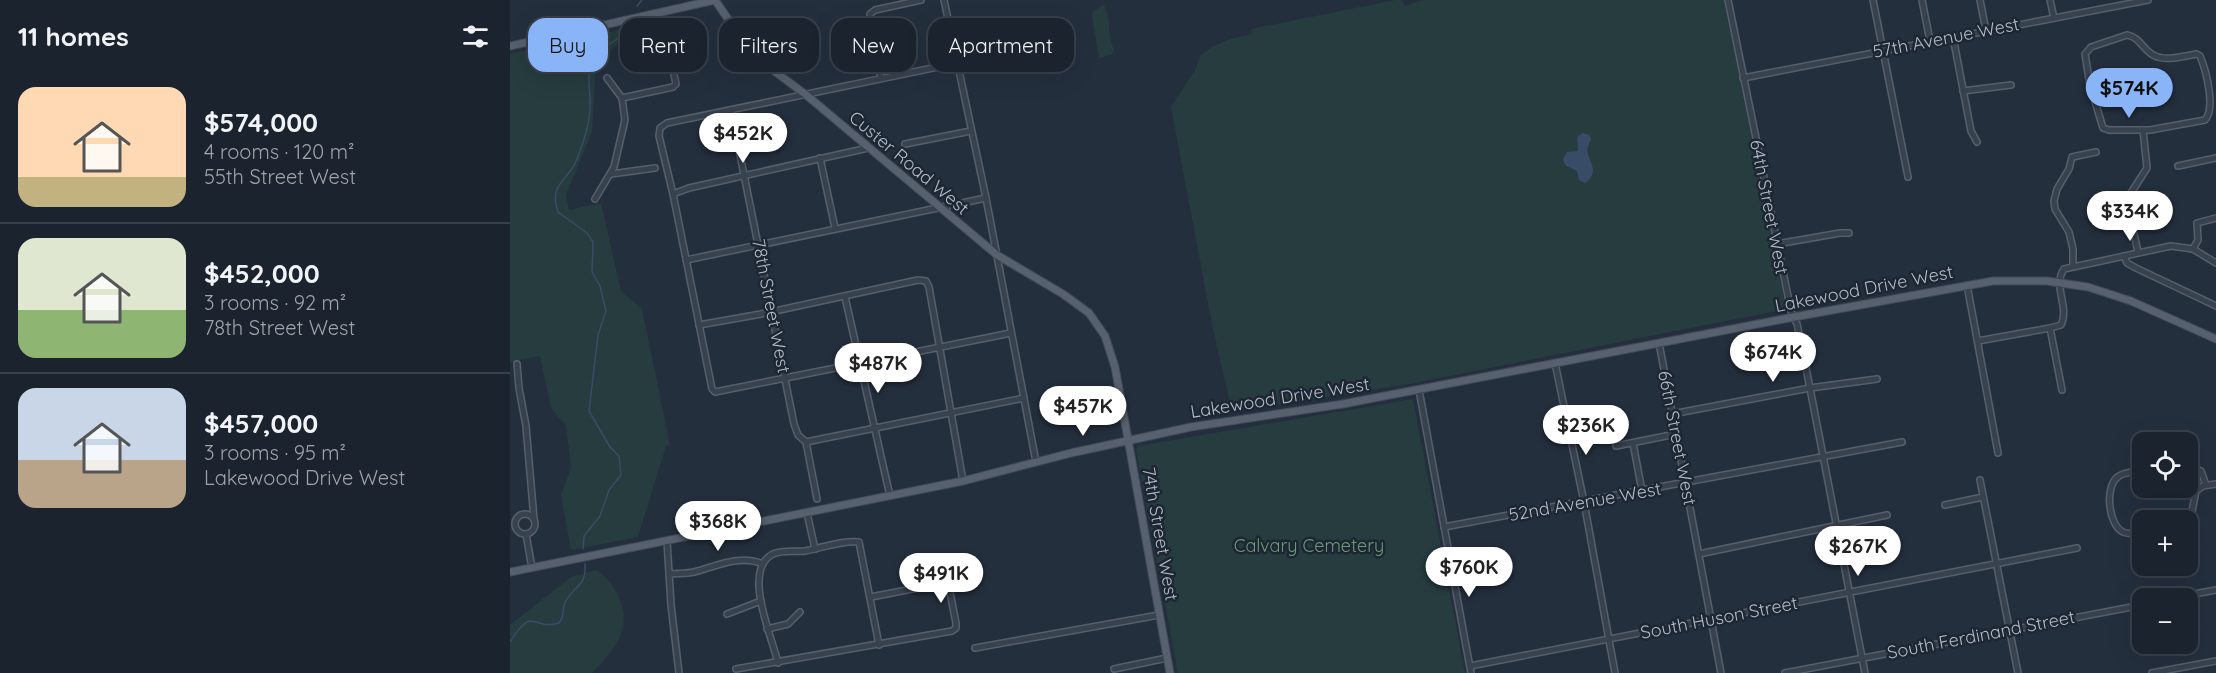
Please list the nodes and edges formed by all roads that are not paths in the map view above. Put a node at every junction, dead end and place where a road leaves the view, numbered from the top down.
1 (715, 0) edge
2 (921, 0) edge
3 (944, 0) edge
4 (1728, 0) edge
5 (1873, 0) edge
6 (1922, 0) edge
7 (1980, 0) edge
8 (2050, 0) edge
9 (2148, 0) edge
10 (651, 15) junction
11 (948, 18) edge
12 (2054, 18) junction
13 (1986, 31) junction
14 (1953, 37) junction
15 (1930, 41) junction
16 (510, 46) edge
17 (1883, 50) junction
18 (928, 69) edge
19 (959, 72) edge
20 (608, 78) dead end
21 (881, 78) junction
22 (1743, 78) junction
23 (2011, 85) dead end
24 (1963, 91) junction
25 (805, 94) junction
26 (622, 98) junction
27 (731, 110) junction
28 (2143, 130) junction
29 (971, 131) junction
30 (1977, 142) dead end
31 (905, 144) dead end
32 (867, 148) junction
33 (2096, 152) dead end
34 (820, 158) junction
35 (2216, 158) edge
36 (2178, 166) dead end
37 (655, 168) dead end
38 (611, 174) junction
39 (744, 176) junction
40 (1908, 177) dead end
41 (673, 194) junction
42 (986, 198) junction
43 (595, 199) dead end
44 (937, 207) junction
45 (2216, 218) edge
46 (835, 228) junction
47 (1849, 233) dead end
48 (758, 243) junction
49 (1777, 244) junction
50 (2193, 249) junction
51 (2138, 252) junction
52 (997, 255) junction
53 (2124, 256) junction
54 (686, 260) junction
55 (2216, 262) edge
56 (2073, 266) junction
57 (2059, 282) junction
58 (1966, 285) junction
59 (845, 297) junction
60 (2216, 306) edge
61 (771, 311) junction
62 (1794, 317) junction
63 (699, 325) junction
64 (2050, 328) junction
65 (1102, 329) joint
66 (1011, 333) junction
67 (2216, 339) edge
68 (1978, 341) junction
69 (1659, 343) junction
70 (939, 347) junction
71 (1555, 363) junction
72 (517, 364) dead end
73 (859, 364) junction
74 (785, 379) junction
75 (1877, 379) dead end
76 (1810, 388) junction
77 (1419, 390) junction
78 (2062, 390) dead end
79 (1024, 398) junction
80 (951, 413) junction
81 (1672, 414) junction
82 (876, 428) junction
83 (1676, 434) junction
84 (1128, 440) junction
85 (806, 442) junction
86 (1902, 442) dead end
87 (1634, 443) junction
88 (1616, 446) dead end
89 (1998, 453) dead end
90 (1824, 458) junction
91 (1036, 462) junction
92 (2198, 470) edge
93 (2132, 474) edge
94 (1980, 480) dead end
95 (963, 481) junction
96 (1685, 483) junction
97 (2216, 484) edge
98 (2206, 485) junction
99 (1642, 491) junction
100 (890, 496) junction
101 (1983, 497) junction
102 (817, 499) dead end
103 (1584, 502) junction
104 (1945, 504) dead end
105 (2192, 510) edge
106 (807, 513) junction
107 (1887, 515) dead end
108 (534, 519) junction
109 (513, 521) edge
110 (1444, 527) junction
111 (1836, 527) junction
112 (2132, 533) edge
113 (526, 534) junction
114 (668, 541) junction
115 (2077, 548) dead end
116 (814, 549) junction
117 (1699, 554) junction
118 (972, 563) dead end
119 (763, 564) junction
120 (1997, 565) junction
121 (532, 568) junction
122 (510, 572) edge
123 (670, 574) junction
124 (948, 582) junction
125 (2216, 590) edge
126 (1850, 593) junction
127 (2198, 593) edge
128 (871, 597) junction
129 (761, 601) junction
130 (2132, 607) edge
131 (800, 612) dead end
132 (727, 614) dead end
133 (1159, 615) junction
134 (1711, 620) junction
135 (767, 629) junction
136 (2010, 630) junction
137 (1609, 640) junction
138 (879, 645) junction
139 (975, 648) dead end
140 (1167, 658) junction
141 (1862, 658) junction
142 (2216, 661) edge
143 (778, 663) junction
144 (1470, 666) junction
145 (736, 669) dead end
146 (1114, 669) dead end
147 (679, 673) edge
148 (1170, 673) edge
149 (1471, 673) edge
150 (1615, 673) edge
151 (1721, 673) edge
152 (1785, 673) edge
153 (1865, 673) edge
154 (2018, 673) edge
155 (2152, 673) edge

1 - 10 main road
1 - 25 main road, Custer Road West
2 - 21 street
3 - 11 street
4 - 22 street, 64th Street West
5 - 17 street
6 - 15 street
7 - 13 street
8 - 12 street
9 - 12 street, 57th Avenue West
10 - 16 main road
10 - 26 street
12 - 13 street, 57th Avenue West
13 - 14 street, 57th Avenue West
14 - 15 street, 57th Avenue West
14 - 24 street
15 - 17 street, 57th Avenue West
17 - 22 street, 57th Avenue West
17 - 40 street
18 - 21 street
19 - 29 street
20 - 26 street
21 - 25 street
22 - 49 street, 64th Street West
23 - 24 street
24 - 30 street
25 - 27 street
25 - 32 main road, Custer Road West
26 - 38 street
27 - 39 street, 78th Street West
27 - 41 street
28 - 28 street
28 - 51 street
29 - 31 street
29 - 42 street
32 - 34 street
32 - 44 main road, Custer Road West
33 - 56 street
34 - 39 street
34 - 46 street
35 - 36 street
37 - 38 street
38 - 43 street
39 - 41 street
39 - 48 street, 78th Street West
41 - 54 street
42 - 44 street
42 - 52 street
44 - 46 street
44 - 52 main road, Custer Road West
45 - 50 street
46 - 48 street
47 - 49 street
48 - 54 street
48 - 61 street, 78th Street West
49 - 62 street, 64th Street West
50 - 51 street
50 - 55 street
51 - 53 street
52 - 65 main road, Custer Road West
52 - 66 street
53 - 56 street
53 - 60 street
54 - 63 street
56 - 57 street
57 - 58 main road, Lakewood Drive West
57 - 64 street
57 - 67 main road, Lakewood Drive West
58 - 62 main road, Lakewood Drive West
58 - 68 street
59 - 61 street
59 - 70 street
59 - 73 street
61 - 63 street
61 - 74 street, 78th Street West
62 - 69 main road, Lakewood Drive West
62 - 76 street, 64th Street West
63 - 74 street
64 - 68 street
64 - 78 street
65 - 84 main road, 74th Street West
66 - 70 street
66 - 79 street
68 - 89 street
69 - 71 main road, Lakewood Drive West
69 - 81 street, 66th Street West
70 - 73 street
70 - 80 street
71 - 77 main road, Lakewood Drive West
71 - 103 street
72 - 108 street
73 - 74 street
73 - 82 street
74 - 85 street, 78th Street West
75 - 76 street
76 - 81 street
76 - 90 street, 64th Street West
77 - 84 main road, Lakewood Drive West
77 - 110 street
79 - 80 street
79 - 91 street
80 - 82 street
80 - 95 street
81 - 83 street, 66th Street West
82 - 85 street
82 - 100 street
83 - 87 street
83 - 96 street, 66th Street West
84 - 91 main road, Lakewood Drive West
84 - 133 main road, 74th Street West
85 - 102 street, 78th Street West
86 - 90 street, 52nd Avenue West
87 - 88 street
87 - 99 street
90 - 96 street, 52nd Avenue West
90 - 111 street, 64th Street West
91 - 95 main road, Lakewood Drive West
92 - 98 street
93 - 112 street
94 - 101 street
95 - 100 main road, Lakewood Drive West
96 - 99 street, 52nd Avenue West
96 - 117 street, 66th Street West
97 - 98 street
98 - 105 street
99 - 103 street, 52nd Avenue West
100 - 106 main road, Lakewood Drive West
101 - 104 street
101 - 120 street
103 - 110 street, 52nd Avenue West
103 - 137 street
106 - 114 main road, Lakewood Drive West
106 - 116 street
107 - 111 street
108 - 109 street
108 - 113 street
109 - 113 street
110 - 144 street
111 - 117 street
111 - 126 street, 64th Street West
113 - 121 street
114 - 121 main road, Lakewood Drive West
114 - 123 street
115 - 120 street, South Huson Street
116 - 119 street
116 - 128 street
117 - 134 street, 66th Street West
118 - 124 street
119 - 123 street
119 - 129 street
120 - 126 street, South Huson Street
120 - 136 street
121 - 122 main road, Lakewood Drive West
123 - 147 street
124 - 128 street
124 - 138 street
125 - 127 street
126 - 134 street, South Huson Street
126 - 141 street, 64th Street West
128 - 138 street
129 - 132 street
129 - 135 street
130 - 136 street, South Ferdinand Street
131 - 135 street
133 - 139 street
133 - 140 main road, 74th Street West
134 - 137 street, South Huson Street
134 - 151 street, 66th Street West
135 - 143 street
136 - 141 street, South Ferdinand Street
136 - 154 street
137 - 144 street, South Huson Street
137 - 150 street
138 - 143 street
140 - 146 street
140 - 148 main road, 74th Street West
141 - 152 street, South Ferdinand Street
141 - 153 street, 64th Street West
142 - 155 street
143 - 145 street
144 - 149 street

